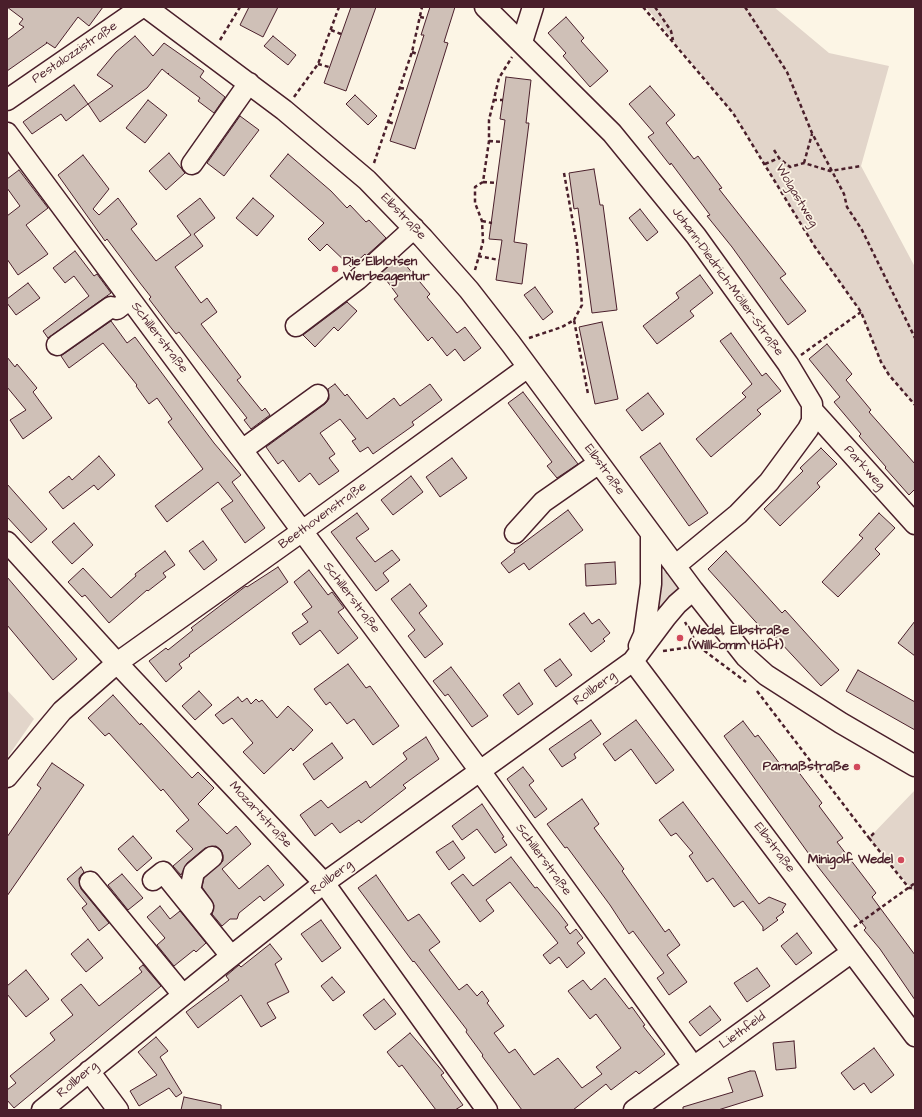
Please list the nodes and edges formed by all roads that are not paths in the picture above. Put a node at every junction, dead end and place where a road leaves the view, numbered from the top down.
1 (142, 7) edge
2 (146, 7) edge
3 (485, 7) edge
4 (533, 7) edge
5 (522, 42) junction
6 (249, 83) junction
7 (7, 100) edge
8 (7, 133) edge
9 (192, 164) dead end
10 (414, 228) junction
11 (130, 299) junction
12 (296, 326) dead end
13 (57, 345) dead end
14 (528, 367) junction
15 (318, 395) dead end
16 (813, 411) junction
17 (242, 450) junction
18 (599, 463) junction
19 (915, 524) edge
20 (301, 532) junction
21 (515, 533) dead end
22 (651, 534) junction
23 (7, 542) edge
24 (675, 566) junction
25 (693, 590) junction
26 (633, 661) junction
27 (116, 663) junction
28 (915, 766) edge
29 (480, 771) junction
30 (7, 777) edge
31 (212, 857) dead end
32 (153, 880) dead end
33 (90, 882) dead end
34 (324, 883) junction
35 (847, 945) junction
36 (235, 954) junction
37 (183, 995) junction
38 (915, 1036) edge
39 (693, 1066) junction
40 (89, 1071) junction
41 (42, 1110) edge
42 (118, 1110) edge
43 (487, 1110) edge
44 (634, 1110) edge

1 - 7 street, Pestalozzistraße
2 - 6 street, Elbstraße
3 - 5 street, Johann-Diedrich-Möller-Straße
4 - 5 street
5 - 16 street, Johann-Diedrich-Möller-Straße
6 - 9 street
6 - 10 street, Elbstraße
8 - 11 street, Schillerstraße
10 - 12 street
10 - 14 street, Elbstraße
11 - 13 street
11 - 17 street, Schillerstraße
14 - 18 street, Elbstraße
14 - 20 street, Beethovenstraße
15 - 17 street
16 - 19 street, Parkweg
16 - 24 street
17 - 20 street, Schillerstraße
18 - 21 street
18 - 22 street, Elbstraße
20 - 27 street, Beethovenstraße
20 - 29 street, Schillerstraße
22 - 24 street, Elbstraße
22 - 26 street
23 - 27 street, Mozartstraße
24 - 25 street, Elbstraße
25 - 26 street
25 - 28 street
26 - 29 street, Rollberg
26 - 35 street, Elbstraße
27 - 30 street, Beethovenstraße
27 - 34 street, Mozartstraße
29 - 34 street, Rollberg
29 - 39 street, Schillerstraße
31 - 36 street
32 - 36 street
33 - 37 street
34 - 36 street, Rollberg
34 - 43 street, Mozartstraße
35 - 38 street, Elbstraße
35 - 39 street, Liethfeld
36 - 37 street, Rollberg
37 - 40 street, Rollberg
39 - 44 street, Liethfeld
40 - 41 street, Rollberg
40 - 42 street

